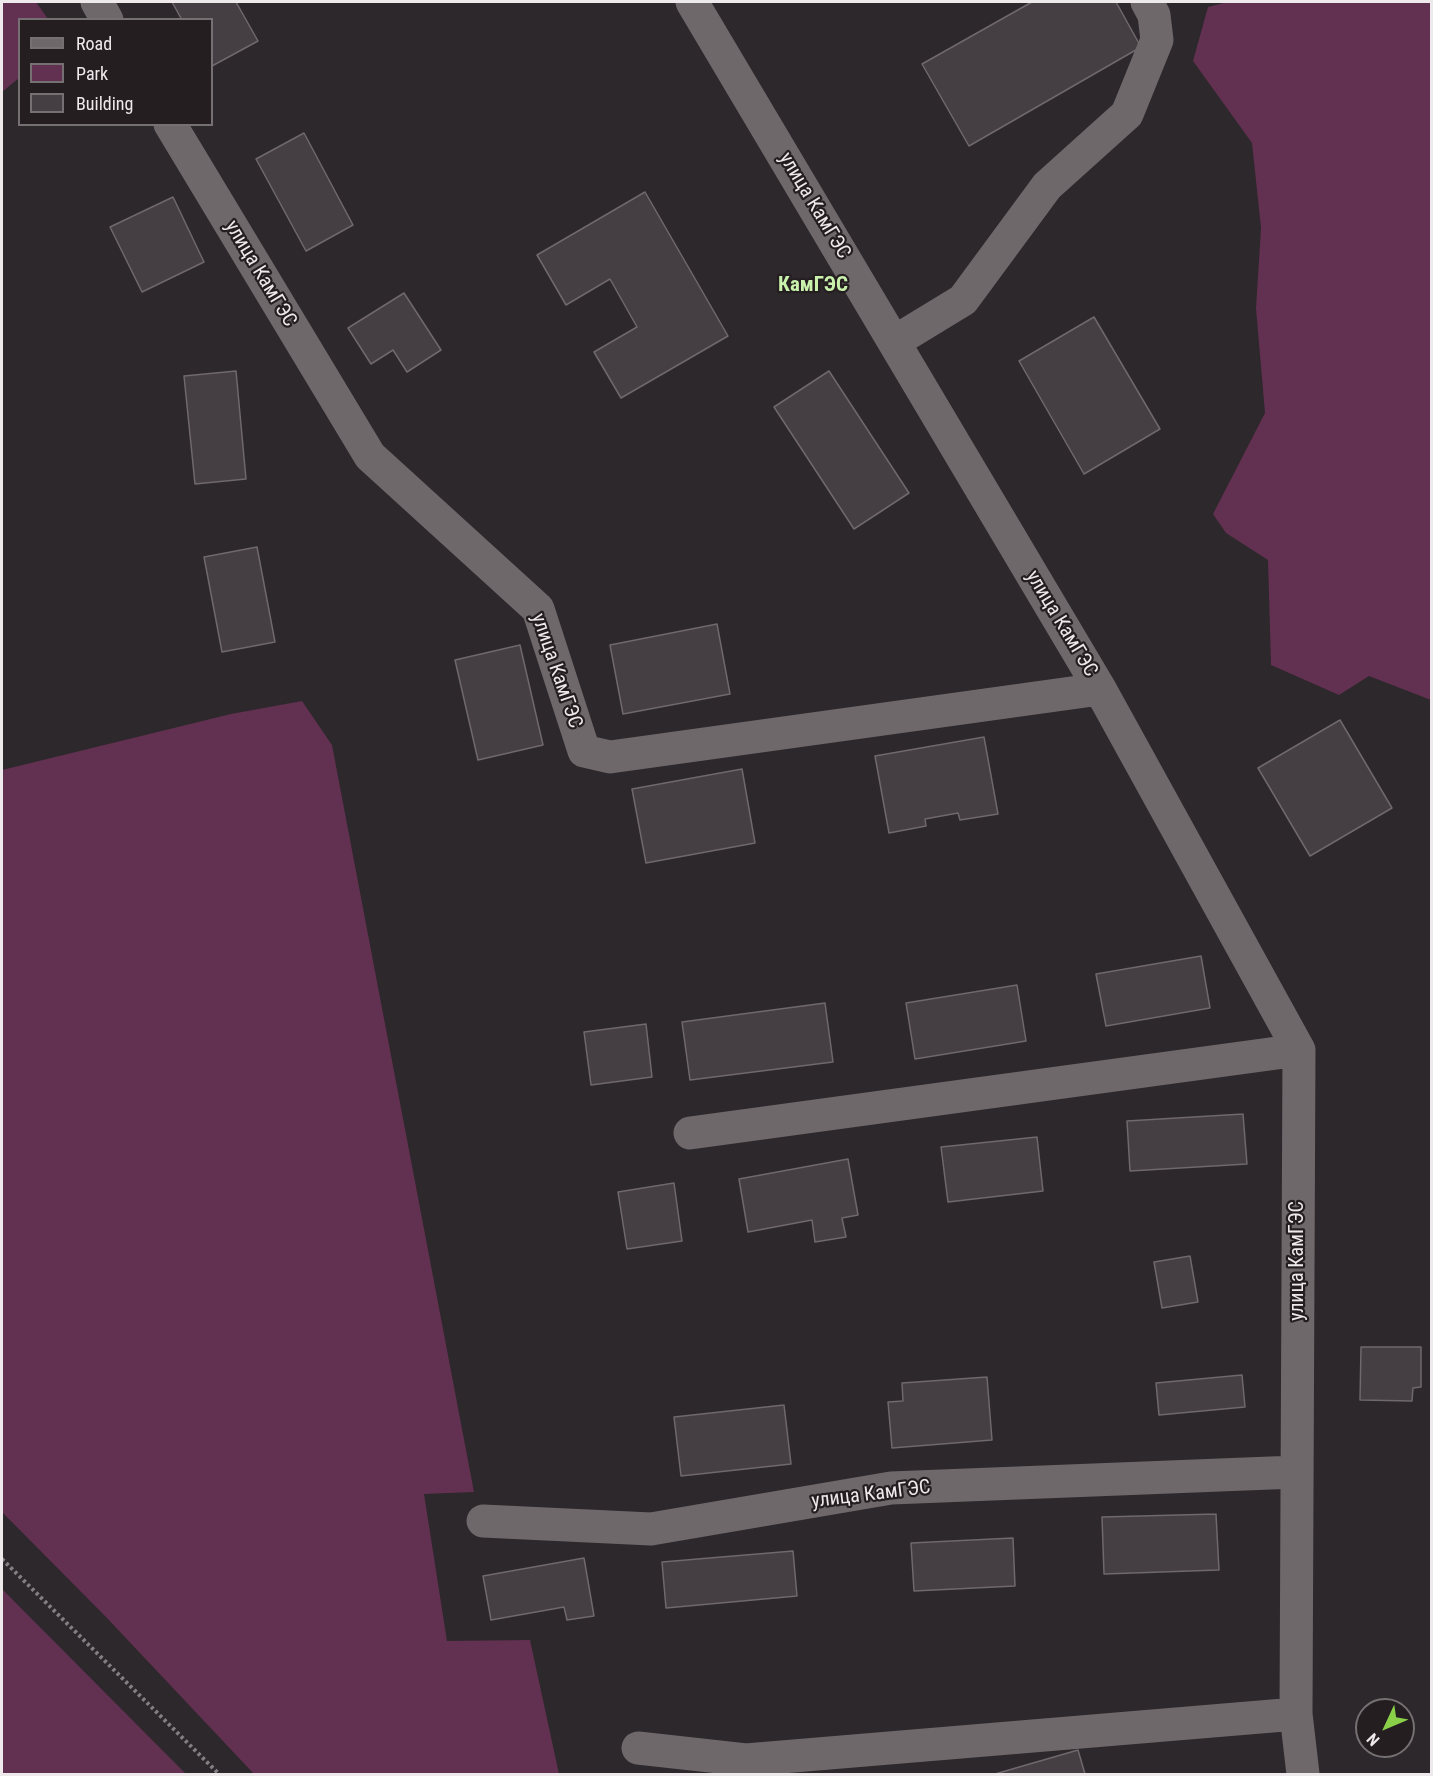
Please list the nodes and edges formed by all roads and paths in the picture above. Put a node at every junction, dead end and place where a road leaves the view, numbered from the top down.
1 (97, 2) edge
2 (692, 2) edge
3 (1147, 2) edge
4 (106, 18) edge
5 (171, 126) edge
6 (894, 342) junction
7 (1100, 689) junction
8 (1299, 1050) junction
9 (690, 1133) dead end
10 (1296, 1472) junction
11 (483, 1521) dead end
12 (2, 1559) edge
13 (1296, 1714) junction
14 (638, 1748) dead end
15 (219, 1774) edge
16 (1303, 1774) edge

1 - 4 street
2 - 6 street, улица КамГЭС
3 - 6 street
5 - 7 street, улица КамГЭС
6 - 7 street, улица КамГЭС
7 - 8 street, улица КамГЭС
8 - 9 street
8 - 10 street, улица КамГЭС
10 - 11 street, улица КамГЭС
10 - 13 street, улица КамГЭС
12 - 15 path
13 - 14 street
13 - 16 street, улица КамГЭС

